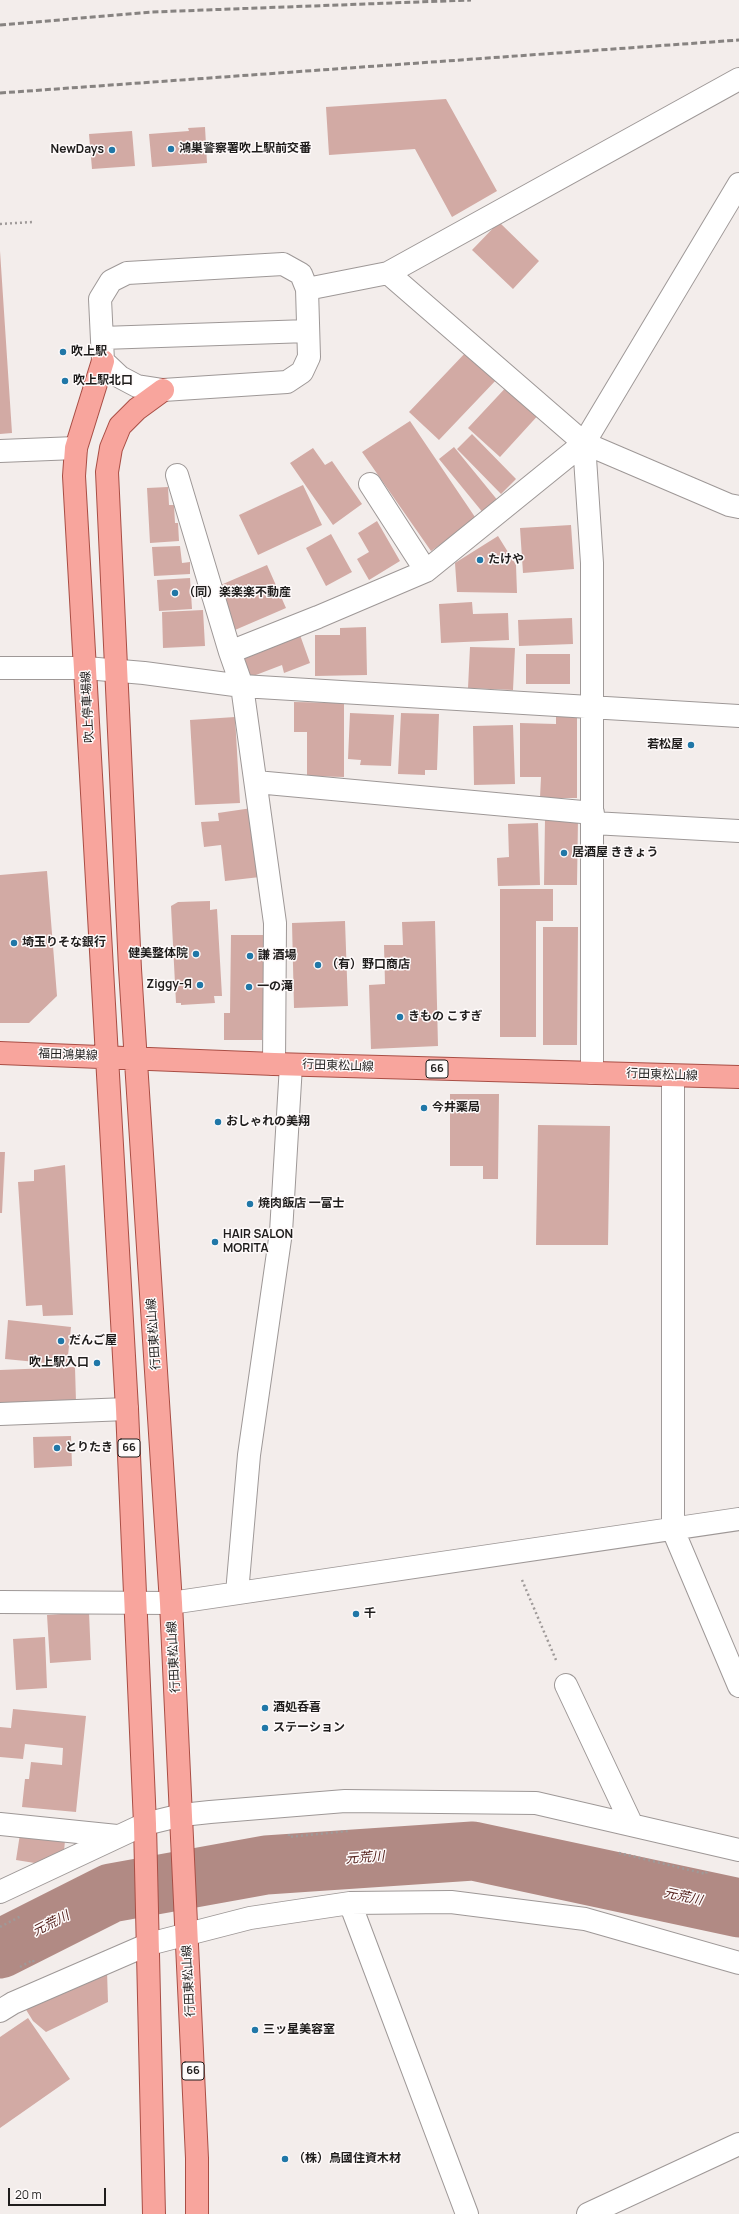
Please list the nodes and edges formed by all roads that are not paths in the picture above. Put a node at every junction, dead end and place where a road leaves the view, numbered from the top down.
1 (739, 79) edge
2 (739, 184) edge
3 (388, 274) junction
4 (307, 288) junction
5 (308, 331) junction
6 (102, 338) junction
7 (104, 361) junction
8 (163, 390) junction
9 (584, 443) junction
10 (76, 448) junction
11 (0, 451) edge
12 (177, 475) dead end
13 (370, 484) dead end
14 (739, 507) edge
15 (426, 571) junction
16 (230, 652) junction
17 (0, 668) edge
18 (86, 668) junction
19 (117, 671) junction
20 (242, 686) junction
21 (593, 708) junction
22 (739, 716) edge
23 (256, 782) junction
24 (593, 818) junction
25 (739, 831) edge
26 (0, 1053) edge
27 (107, 1056) junction
28 (135, 1058) junction
29 (283, 1064) junction
30 (592, 1073) junction
31 (673, 1076) junction
32 (739, 1077) edge
33 (127, 1409) junction
34 (0, 1414) edge
35 (739, 1519) edge
36 (673, 1530) junction
37 (237, 1593) junction
38 (0, 1602) edge
39 (136, 1602) junction
40 (171, 1603) junction
41 (566, 1685) road end
42 (739, 1686) edge
43 (182, 1823) junction
44 (0, 1824) edge
45 (632, 1825) junction
46 (146, 1832) junction
47 (117, 1836) junction
48 (739, 1850) edge
49 (0, 1892) edge
50 (350, 1903) junction
51 (187, 1931) junction
52 (149, 1941) junction
53 (739, 1963) edge
54 (0, 2011) edge
55 (739, 2144) edge
56 (154, 2214) edge
57 (198, 2214) edge
58 (467, 2214) edge
59 (588, 2214) edge

1 - 3 street
2 - 9 street
3 - 4 street
3 - 9 street
4 - 5 street
4 - 6 street
5 - 6 street
5 - 8 street
6 - 7 street
7 - 8 street
7 - 10 main road, 吹上停車場線
8 - 19 main road
9 - 14 street
9 - 15 street
9 - 21 street
10 - 11 street
10 - 18 main road, 吹上停車場線
12 - 16 street
13 - 15 street
15 - 16 street
16 - 20 street
17 - 18 street
18 - 19 street
18 - 27 main road, 吹上停車場線
19 - 20 street
19 - 28 main road
20 - 21 street
20 - 23 street
21 - 22 street
21 - 24 street
23 - 24 street
23 - 29 street
24 - 25 street
24 - 30 street
26 - 27 main road, 福田鴻巣線
27 - 28 main road, 福田鴻巣線
27 - 33 main road, 66
28 - 29 main road, 行田東松山線 / 66
28 - 40 main road, 行田東松山線 / 66
29 - 30 main road, 行田東松山線 / 66
29 - 37 street
30 - 31 main road, 行田東松山線 / 66
31 - 32 main road, 行田東松山線 / 66
31 - 36 street
33 - 34 street
33 - 39 main road, 66
35 - 36 street
36 - 37 street
36 - 42 street
37 - 40 street
38 - 39 street
39 - 40 street
39 - 46 main road, 66
40 - 43 main road, 行田東松山線 / 66
41 - 45 street
43 - 45 street
43 - 46 street
43 - 51 main road, 行田東松山線 / 66
44 - 47 street
45 - 48 street
46 - 47 street
46 - 52 main road, 66
47 - 49 street
50 - 51 street
50 - 53 street
50 - 58 street
51 - 52 street
51 - 57 main road, 行田東松山線 / 66
52 - 54 street
52 - 56 main road, 66
55 - 59 street

